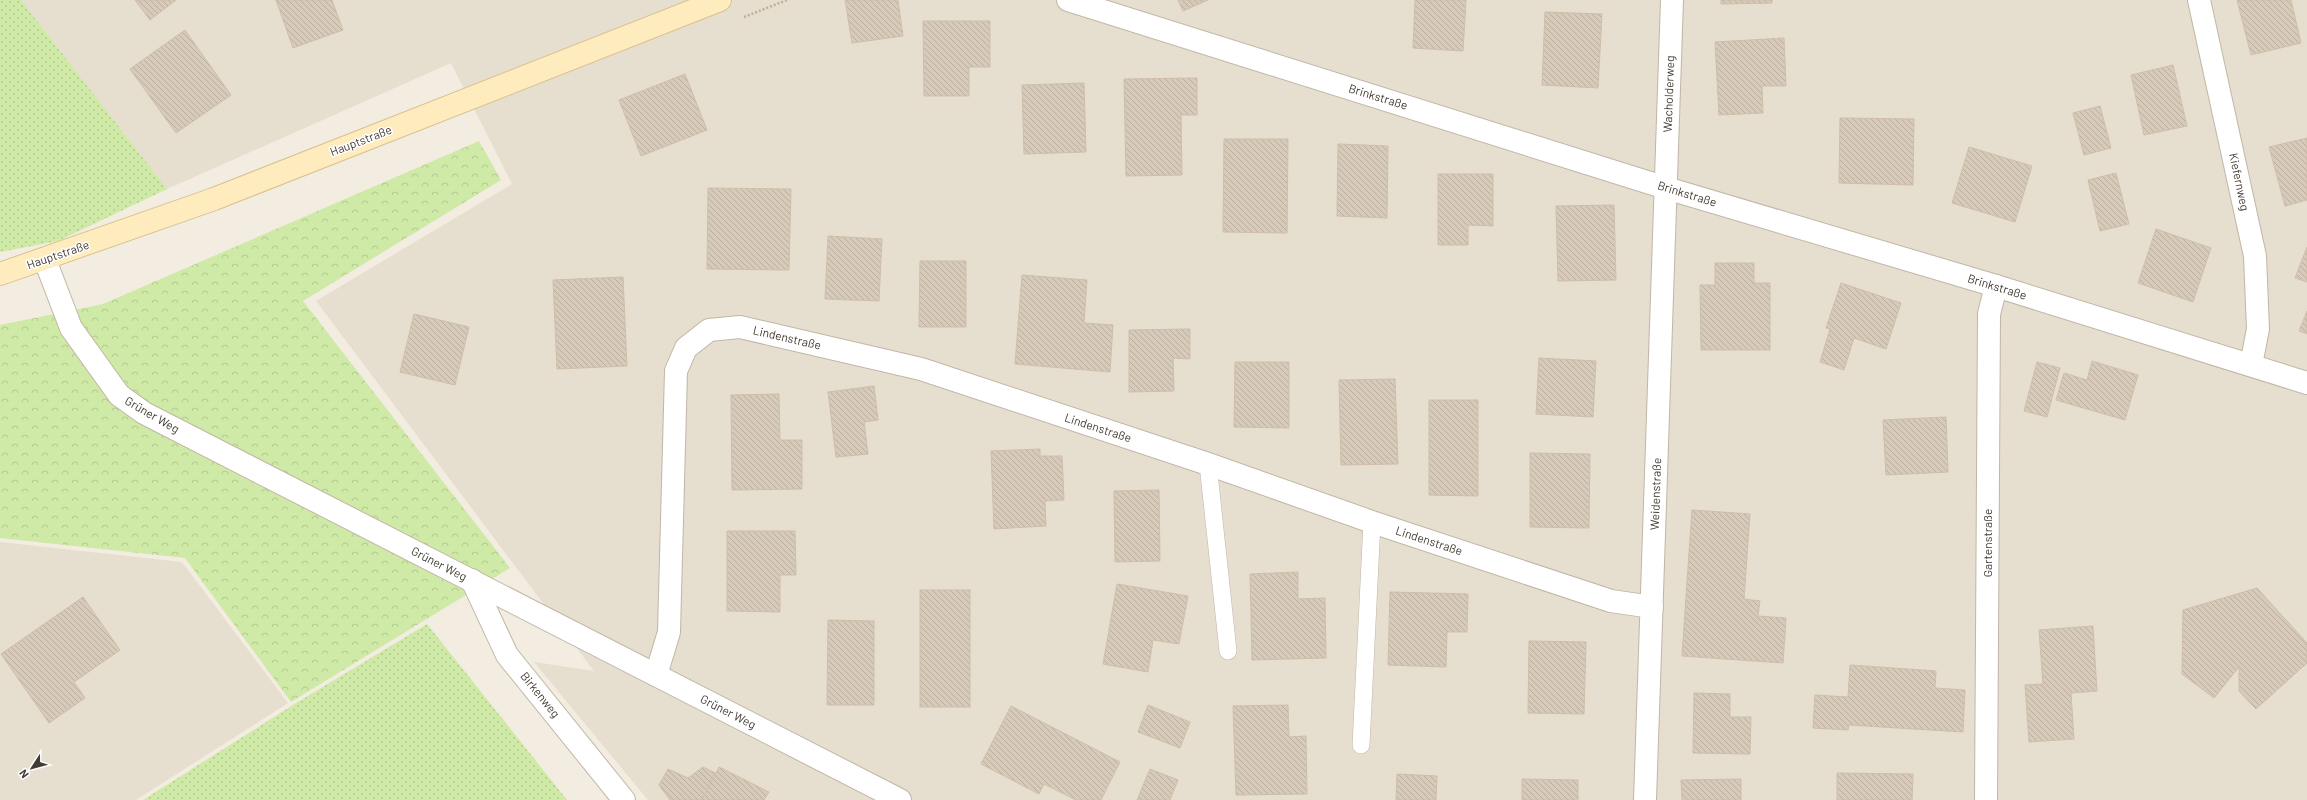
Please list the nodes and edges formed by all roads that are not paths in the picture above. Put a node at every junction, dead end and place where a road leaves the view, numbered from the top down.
1 (720, 0) edge
2 (1068, 0) edge
3 (1672, 0) edge
4 (2200, 0) edge
5 (1666, 188) junction
6 (45, 260) junction
7 (0, 274) edge
8 (1996, 286) junction
9 (2251, 365) junction
10 (2307, 383) edge
11 (1208, 464) junction
12 (1372, 522) junction
13 (472, 580) junction
14 (1652, 607) junction
15 (1228, 651) dead end
16 (656, 675) junction
17 (1360, 745) dead end
18 (624, 800) edge
19 (900, 800) edge
20 (1646, 800) edge
21 (1986, 800) edge

1 - 6 street, Hauptstraße
2 - 5 street, Brinkstraße
3 - 5 street, Wacholderweg
4 - 9 street, Kiefernweg
5 - 8 street, Brinkstraße
5 - 14 street, Weidenstraße
6 - 7 street, Hauptstraße
6 - 13 street, Grüner Weg
8 - 9 street, Brinkstraße
8 - 21 street, Gartenstraße
9 - 10 street, Brinkstraße
11 - 12 street, Lindenstraße
11 - 15 lane
11 - 16 street, Lindenstraße
12 - 14 street, Lindenstraße
12 - 17 lane
13 - 16 street, Grüner Weg
13 - 18 street, Birkenweg
14 - 20 street, Weidenstraße
16 - 19 street, Grüner Weg

